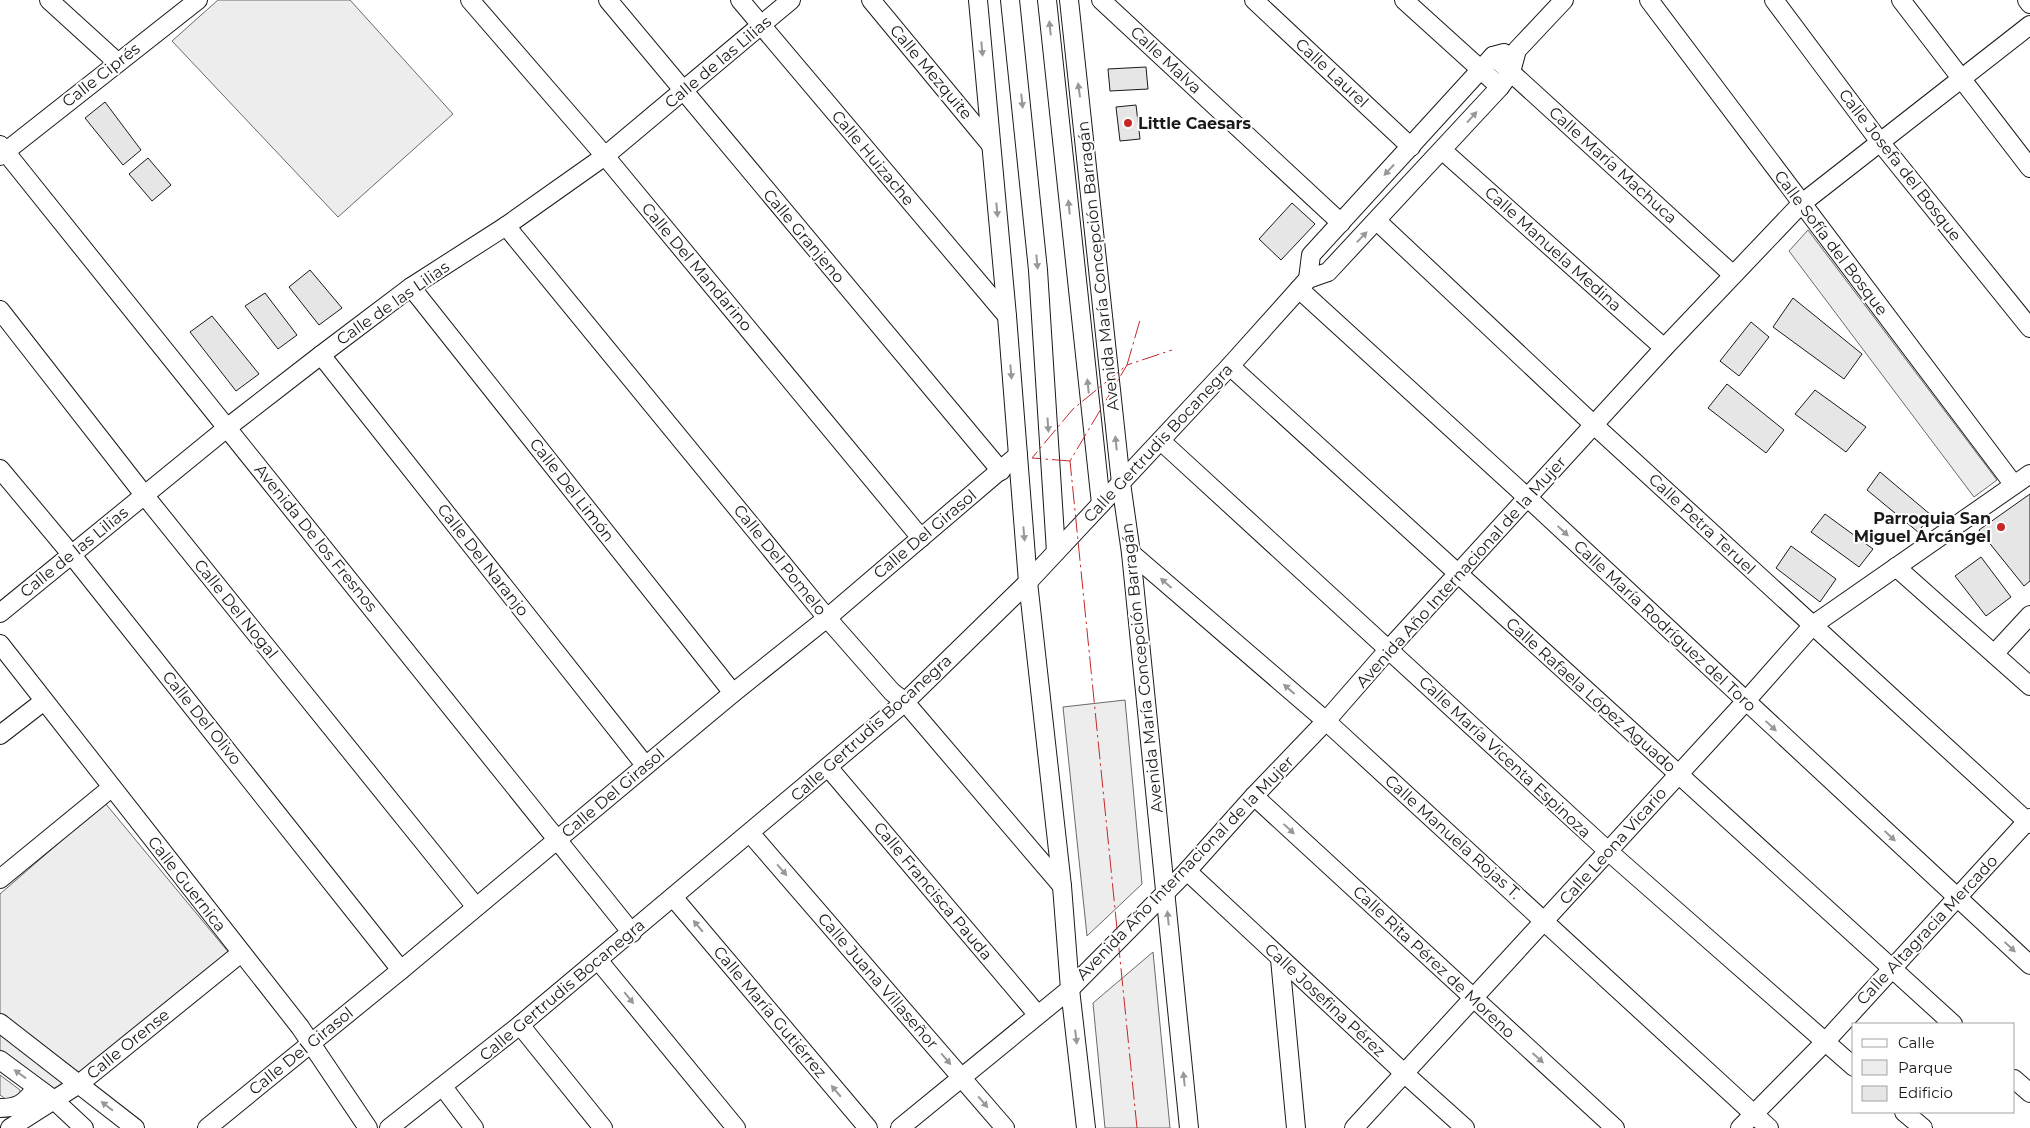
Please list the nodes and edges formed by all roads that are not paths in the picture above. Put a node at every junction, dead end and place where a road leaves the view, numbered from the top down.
1 (49, 0) edge
2 (198, 0) edge
3 (470, 0) edge
4 (608, 0) edge
5 (740, 0) edge
6 (791, 0) edge
7 (871, 0) edge
8 (978, 0) edge
9 (1010, 0) edge
10 (1047, 0) edge
11 (1069, 0) edge
12 (1101, 0) edge
13 (1254, 0) edge
14 (1404, 0) edge
15 (1650, 0) edge
16 (1774, 0) edge
17 (1901, 0) edge
18 (2027, 0) edge
19 (1556, 2) edge
20 (2030, 4) edge
21 (761, 25) junction
22 (2030, 25) edge
23 (1517, 50) junction
24 (1493, 56) junction
25 (117, 62) junction
26 (1480, 70) junction
27 (1511, 72) junction
28 (1960, 79) junction
29 (1500, 88) junction
30 (684, 92) junction
31 (1880, 142) junction
32 (991, 145) junction
33 (1411, 147) junction
34 (1442, 150) junction
35 (2, 151) edge
36 (605, 156) junction
37 (2030, 168) edge
38 (1802, 204) junction
39 (1377, 221) junction
40 (1341, 223) junction
41 (506, 226) junction
42 (1732, 274) junction
43 (1303, 284) junction
44 (411, 287) junction
45 (0, 310) edge
46 (1007, 316) junction
47 (2030, 328) edge
48 (1664, 348) junction
49 (321, 355) junction
50 (1230, 366) junction
51 (1594, 425) junction
52 (228, 427) junction
53 (1161, 440) junction
54 (1018, 455) junction
55 (0, 469) edge
56 (1000, 471) junction
57 (2030, 474) edge
58 (1121, 483) junction
59 (2014, 485) junction
60 (145, 496) junction
61 (1528, 498) junction
62 (1101, 504) junction
63 (921, 538) junction
64 (1056, 552) junction
65 (1131, 553) junction
66 (71, 554) junction
67 (1896, 567) junction
68 (1458, 574) junction
69 (1028, 582) junction
70 (0, 612) edge
71 (2030, 614) edge
72 (827, 618) junction
73 (1813, 625) junction
74 (0, 644) edge
75 (1388, 650) junction
76 (1994, 654) junction
77 (2030, 686) edge
78 (733, 693) junction
79 (44, 701) junction
80 (905, 702) junction
81 (1745, 702) junction
82 (1326, 721) junction
83 (0, 735) edge
84 (645, 765) junction
85 (828, 767) junction
86 (1678, 774) junction
87 (111, 788) junction
88 (1254, 796) junction
89 (2029, 821) edge
90 (750, 834) junction
91 (557, 840) junction
92 (1608, 852) junction
93 (1187, 871) junction
94 (0, 879) edge
95 (1062, 886) junction
96 (1165, 892) junction
97 (673, 897) junction
98 (1957, 898) junction
99 (476, 907) junction
100 (1545, 920) junction
101 (632, 932) junction
102 (241, 953) junction
103 (1280, 959) junction
104 (598, 960) junction
105 (2030, 966) edge
106 (1892, 969) junction
107 (401, 970) junction
108 (1070, 989) junction
109 (1473, 998) junction
110 (1037, 1014) junction
111 (0, 1023) edge
112 (1952, 1023) edge
113 (520, 1025) junction
114 (311, 1042) junction
115 (1825, 1042) junction
116 (0, 1060) edge
117 (1852, 1065) edge
118 (1405, 1074) junction
119 (961, 1077) junction
120 (2015, 1079) edge
121 (79, 1084) junction
122 (443, 1087) junction
123 (37, 1088) junction
124 (2030, 1093) edge
125 (54, 1100) junction
126 (0, 1109) edge
127 (1754, 1113) junction
128 (1905, 1113) edge
129 (18, 1127) edge
130 (81, 1128) edge
131 (135, 1128) edge
132 (207, 1128) edge
133 (368, 1128) edge
134 (389, 1128) edge
135 (474, 1128) edge
136 (603, 1128) edge
137 (736, 1128) edge
138 (868, 1128) edge
139 (900, 1128) edge
140 (1005, 1128) edge
141 (1086, 1128) edge
142 (1189, 1128) edge
143 (1296, 1128) edge
144 (1354, 1128) edge
145 (1465, 1128) edge
146 (1615, 1128) edge
147 (1740, 1128) edge
148 (1769, 1128) edge
149 (1923, 1128) edge

1 - 25 street
2 - 25 street, Calle Ciprés
3 - 36 street, Calle Del Mandarino
4 - 30 street, Calle Granjeno
5 - 21 street, Calle Huizache
6 - 21 street, Calle de las Lilias
7 - 32 street, Calle Mezquite
8 -> 32 street
9 -> 64 street
62 -> 10 street, Avenida María Concepción Barragán
58 -> 11 street, Avenida María Concepción Barragán
12 - 40 street, Calle Malva
13 - 33 street, Calle Laurel
14 - 26 street
15 - 38 street, Calle Sofía del Bosque
16 - 31 street, Calle Josefa del Bosque
17 - 28 street
18 - 20 street
19 - 23 street, Calle Gertrudis Bocanegra
21 - 30 street, Calle de las Lilias
21 - 46 street, Calle Huizache
22 - 28 street, Avenida Año Internacional de la Mujer
23 - 24 street
23 - 27 street, Calle Gertrudis Bocanegra
24 - 26 street
24 - 27 street, Calle María Machuca
25 - 35 street, Calle Ciprés
26 - 29 street
26 - 33 street
27 - 29 street, Calle Gertrudis Bocanegra
27 - 42 street, Calle María Machuca
28 - 31 street, Avenida Año Internacional de la Mujer
28 - 37 street
34 -> 29 street, Calle Gertrudis Bocanegra
30 - 36 street, Calle de las Lilias
30 - 56 street, Calle Granjeno
31 - 38 street, Avenida Año Internacional de la Mujer
31 - 47 street, Calle Josefa del Bosque
32 -> 46 street
33 -> 40 street
34 - 39 street, Calle Gertrudis Bocanegra
34 - 48 street, Calle Manuela Medina
35 - 52 street, Avenida De los Fresnos
36 - 41 street, Calle de las Lilias
36 - 63 street, Calle Del Mandarino
38 - 42 street, Avenida Año Internacional de la Mujer
38 - 59 street, Calle Sofía del Bosque
43 -> 39 street, Calle Gertrudis Bocanegra
39 - 51 street, Calle Petra Teruel
40 - 43 street
41 - 44 street, Calle de las Lilias
41 - 72 street, Calle Del Pomelo
42 - 48 street, Avenida Año Internacional de la Mujer
43 - 50 street, Calle Gertrudis Bocanegra
43 - 61 street, Calle María Rodríguez del Toro
44 - 49 street, Calle de las Lilias
44 - 78 street, Calle Del Limón
45 - 60 street, Calle Del Nogal
46 -> 54 street
48 - 51 street, Avenida Año Internacional de la Mujer
49 - 52 street, Calle de las Lilias
49 - 84 street, Calle Del Naranjo
50 - 53 street, Calle Gertrudis Bocanegra
50 - 68 street, Calle Rafaela López Aguado
51 - 61 street, Avenida Año Internacional de la Mujer
51 - 73 street, Calle Petra Teruel
52 - 60 street, Calle de las Lilias
52 - 91 street, Avenida De los Fresnos
53 - 58 street, Calle Gertrudis Bocanegra
53 - 75 street, Calle María Vicenta Espinoza
54 - 56 street, Calle Del Girasol
54 -> 69 street
55 - 66 street, Calle Del Olivo
56 - 63 street, Calle Del Girasol
57 - 59 street, Calle Leona Vicario
58 - 62 street, Calle Gertrudis Bocanegra
58 - 65 street, Avenida María Concepción Barragán
59 - 67 street, Calle Leona Vicario
60 - 66 street, Calle de las Lilias
60 - 99 street, Calle Del Nogal
61 - 68 street, Avenida Año Internacional de la Mujer
61 -> 81 street, Calle María Rodríguez del Toro
62 - 64 street, Calle Gertrudis Bocanegra
63 - 72 street, Calle Del Girasol
64 - 69 street, Calle Gertrudis Bocanegra
82 -> 65 street, Calle Manuela Rojas T.
65 - 96 street, Avenida María Concepción Barragán
66 - 70 street, Calle de las Lilias
66 - 107 street, Calle Del Olivo
67 - 73 street, Calle Leona Vicario
67 - 76 street
68 - 75 street, Avenida Año Internacional de la Mujer
68 - 86 street, Calle Rafaela López Aguado
69 - 80 street, Calle Gertrudis Bocanegra
69 - 95 street
71 - 76 street
72 - 78 street, Calle Del Girasol
72 - 80 street, Calle Del Pomelo
73 - 81 street, Calle Leona Vicario
73 - 89 street, Calle Petra Teruel
74 - 79 street, Calle Guernica
75 - 82 street, Avenida Año Internacional de la Mujer
75 - 92 street, Calle María Vicenta Espinoza
76 - 77 street
78 - 84 street, Calle Del Girasol
79 - 83 street
79 - 87 street, Calle Guernica
80 - 85 street, Calle Gertrudis Bocanegra
80 - 95 street, Calle Del Pomelo
81 - 86 street, Calle Leona Vicario
81 -> 98 street, Calle María Rodríguez del Toro
82 - 88 street, Avenida Año Internacional de la Mujer
82 - 100 street, Calle Manuela Rojas T.
84 - 91 street, Calle Del Girasol
85 - 90 street, Calle Gertrudis Bocanegra
85 - 110 street, Calle Francisca Pauda
86 - 92 street, Calle Leona Vicario
86 - 106 street, Calle Rafaela López Aguado
87 - 94 street
87 - 102 street, Calle Guernica
88 - 93 street, Avenida Año Internacional de la Mujer
88 -> 109 street, Calle Rita Pérez de Moreno
89 - 98 street, Calle Altagracia Mercado
90 - 97 street, Calle Gertrudis Bocanegra
90 -> 119 street, Calle Juana Villaseñor
91 - 99 street, Calle Del Girasol
91 - 101 street, Avenida De los Fresnos
92 - 100 street, Calle Leona Vicario
92 - 115 street, Calle María Vicenta Espinoza
93 - 96 street, Avenida Año Internacional de la Mujer
93 - 103 street, Calle Josefina Pérez
95 - 108 street
96 - 108 street, Avenida Año Internacional de la Mujer
142 -> 96 street, Avenida María Concepción Barragán
97 - 101 street, Calle Gertrudis Bocanegra
138 -> 97 street, Calle María Gutiérrez
98 -> 105 street, Calle María Rodríguez del Toro
98 - 106 street, Calle Altagracia Mercado
99 - 107 street, Calle Del Girasol
100 - 109 street, Calle Leona Vicario
100 - 127 street, Calle Manuela Rojas T.
101 - 104 street, Calle Gertrudis Bocanegra
102 - 114 street, Calle Guernica
102 - 121 street, Calle Orense
103 - 118 street, Calle Josefina Pérez
103 - 143 street
104 - 113 street, Calle Gertrudis Bocanegra
104 -> 137 street
106 - 112 street, Calle Rafaela López Aguado
106 - 115 street, Calle Altagracia Mercado
107 - 114 street, Calle Del Girasol
108 - 110 street, Avenida Año Internacional de la Mujer
108 -> 141 street
109 - 118 street, Calle Leona Vicario
109 -> 146 street, Calle Rita Pérez de Moreno
110 - 119 street, Avenida Año Internacional de la Mujer
111 - 121 street
113 - 122 street, Calle Gertrudis Bocanegra
113 - 136 street
114 - 132 street, Calle Del Girasol
114 - 133 street, Calle Guernica
115 - 117 street, Calle María Vicenta Espinoza
115 - 127 street, Calle Altagracia Mercado
123 -> 116 street
118 - 144 street, Calle Leona Vicario
118 - 145 street, Calle Josefina Pérez
119 - 139 street, Avenida Año Internacional de la Mujer
119 -> 140 street, Calle Juana Villaseñor
120 - 124 street
121 - 125 street, Calle Orense
131 -> 121 street
122 - 134 street, Calle Gertrudis Bocanegra
122 - 135 street
123 - 125 street
123 - 126 street
125 - 129 street, Calle Orense
125 - 130 street
126 - 129 street
127 - 147 street, Calle Altagracia Mercado
127 - 148 street, Calle Manuela Rojas T.
128 - 149 street

